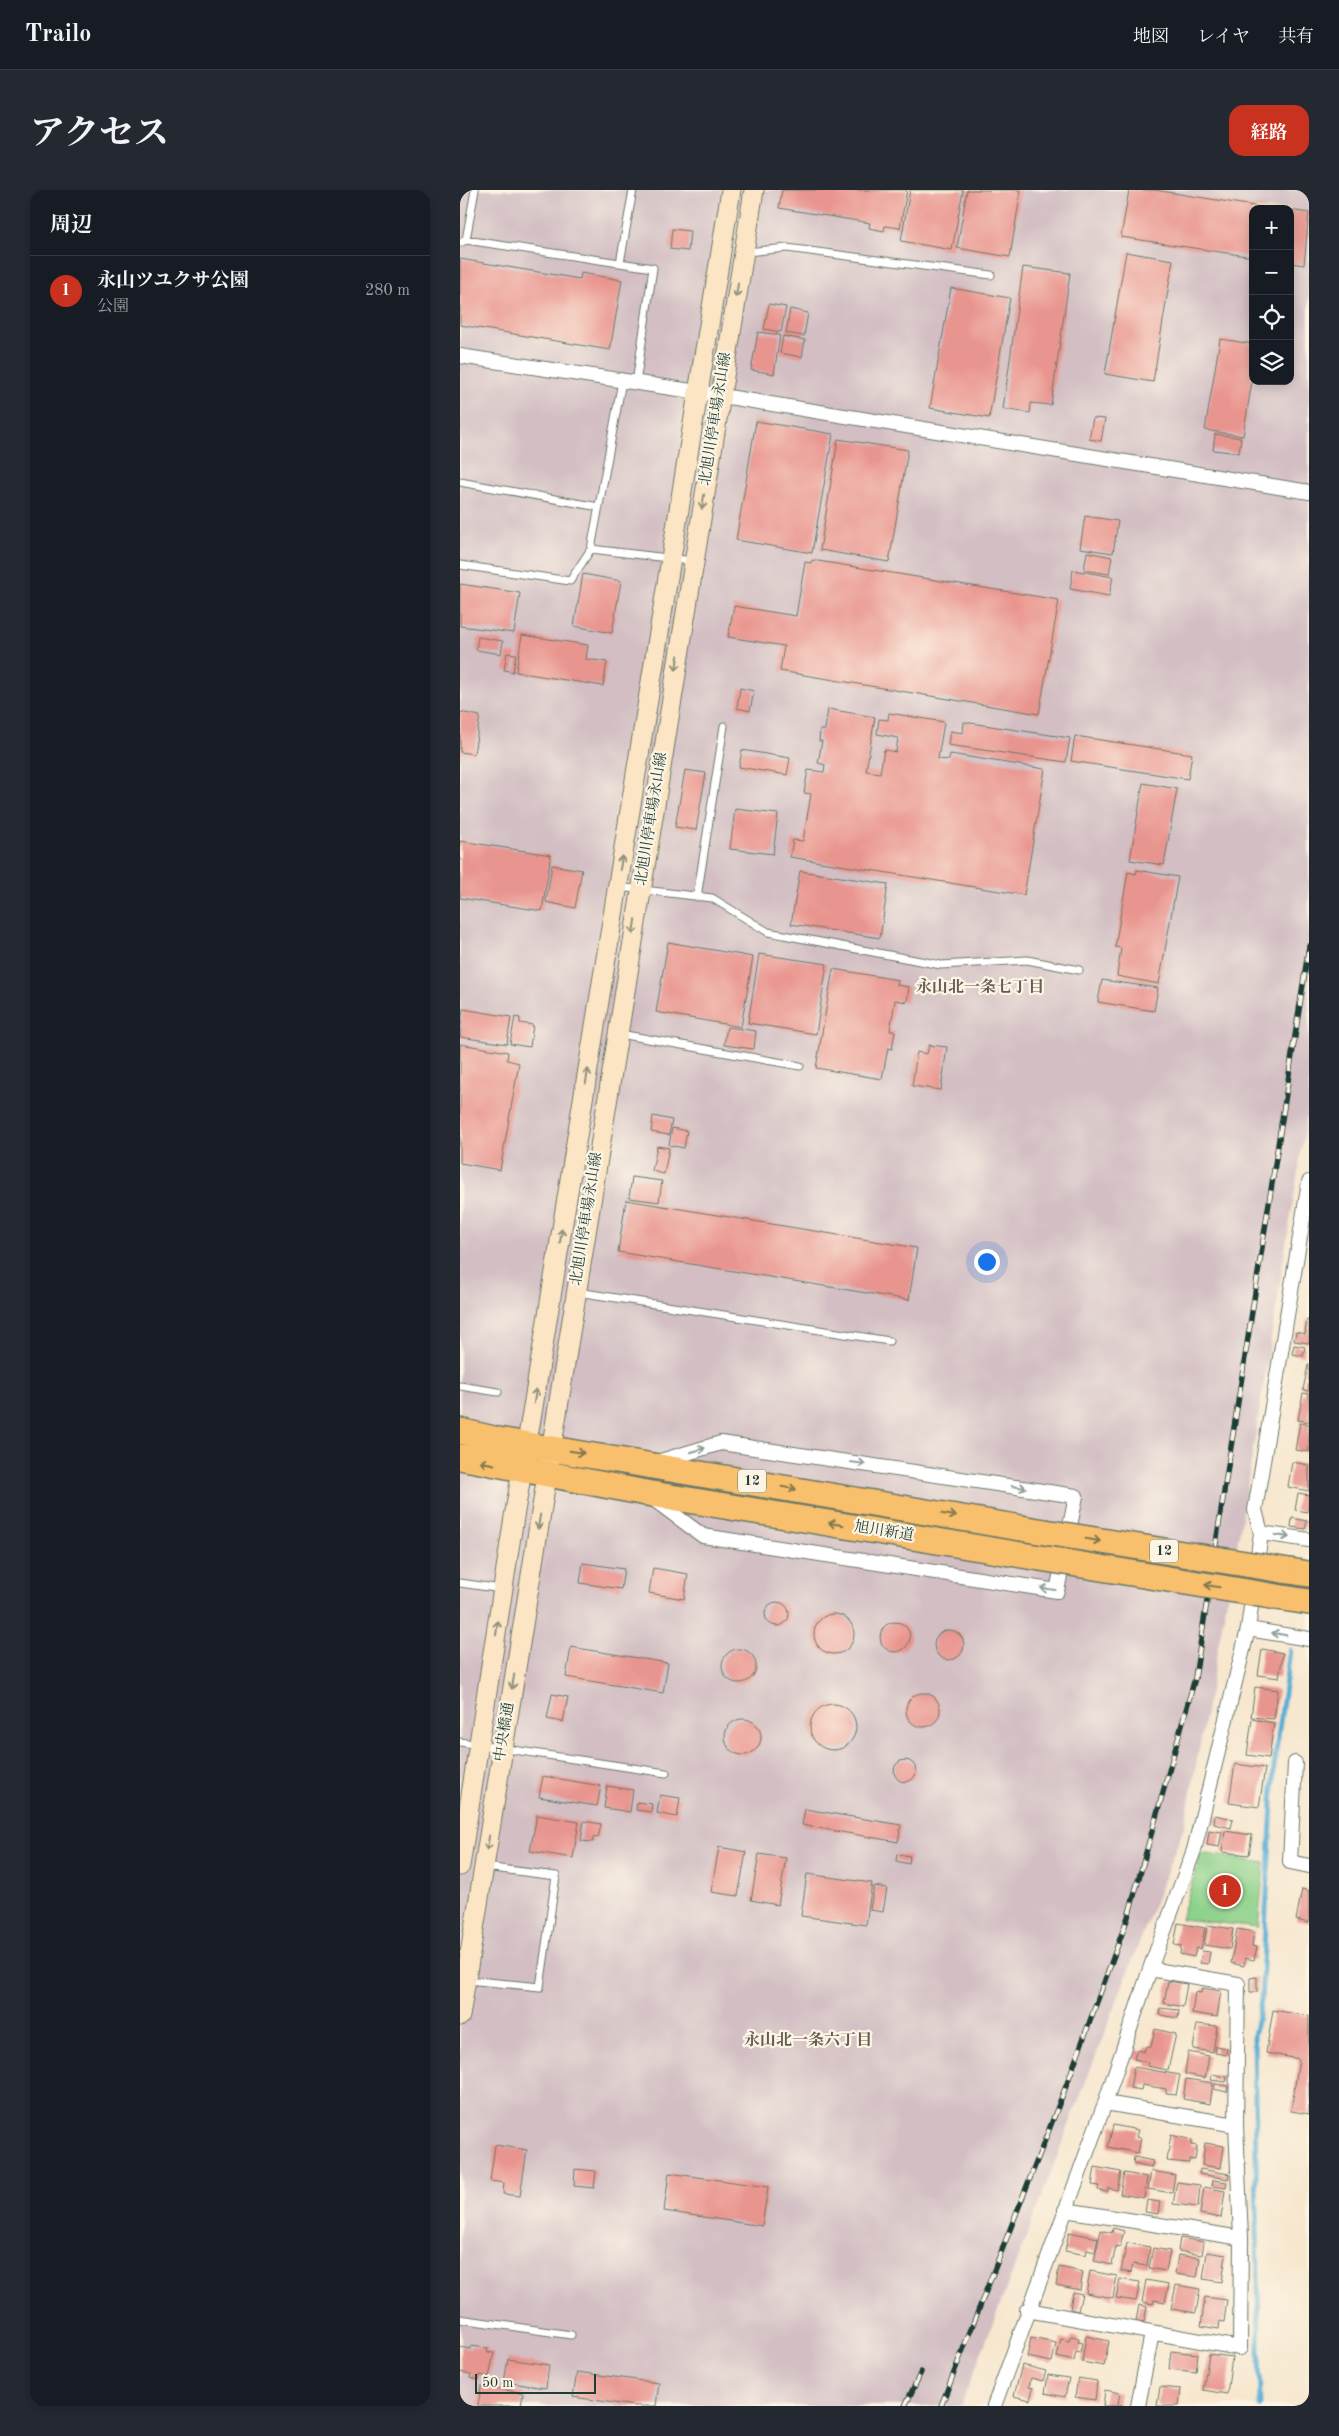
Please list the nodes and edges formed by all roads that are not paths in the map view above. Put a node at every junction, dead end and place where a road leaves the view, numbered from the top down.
1 (475, 190) edge
2 (633, 190) edge
3 (731, 190) edge
4 (754, 190) edge
5 (463, 241) edge
6 (735, 253) junction
7 (620, 263) junction
8 (991, 275) dead end
9 (460, 356) edge
10 (629, 382) junction
11 (698, 392) junction
12 (720, 396) junction
13 (460, 482) edge
14 (1309, 492) edge
15 (599, 507) junction
16 (591, 549) junction
17 (671, 558) junction
18 (693, 561) junction
19 (460, 565) edge
20 (724, 726) dead end
21 (618, 887) junction
22 (640, 890) junction
23 (698, 897) junction
24 (1079, 970) dead end
25 (617, 1033) junction
26 (800, 1066) dead end
27 (584, 1164) junction
28 (1309, 1182) edge
29 (575, 1292) junction
30 (889, 1341) dead end
31 (460, 1386) edge
32 (498, 1392) dead end
33 (460, 1431) edge
34 (538, 1446) junction
35 (460, 1458) edge
36 (652, 1464) junction
37 (534, 1472) junction
38 (646, 1493) junction
39 (1261, 1533) junction
40 (1309, 1540) edge
41 (1309, 1574) edge
42 (460, 1583) edge
43 (503, 1590) junction
44 (1309, 1602) edge
45 (1248, 1629) junction
46 (1309, 1639) edge
47 (460, 1742) edge
48 (480, 1745) junction
49 (503, 1748) junction
50 (1295, 1763) dead end
51 (666, 1773) dead end
52 (460, 1866) edge
53 (1309, 1866) edge
54 (484, 1867) junction
55 (1150, 1970) junction
56 (463, 1978) edge
57 (460, 2016) edge
58 (1105, 2103) junction
59 (1236, 2125) junction
60 (1065, 2210) junction
61 (1241, 2238) junction
62 (1027, 2310) junction
63 (460, 2319) edge
64 (1152, 2333) junction
65 (571, 2335) dead end
66 (994, 2406) edge
67 (1138, 2406) edge

1 - 5 lane
2 - 7 lane
3 - 6 main road, 北旭川停車場永山線
4 - 6 main road, 北旭川停車場永山線
5 - 7 lane
6 - 8 lane
6 - 11 main road, 北旭川停車場永山線
6 -> 12 main road, 北旭川停車場永山線
7 - 10 lane
9 - 10 street
10 - 11 street
10 - 15 lane
11 - 12 street
11 - 17 main road, 北旭川停車場永山線
12 - 14 street
12 -> 18 main road, 北旭川停車場永山線
13 - 15 lane
15 - 16 lane
16 - 17 lane
16 - 19 lane
17 - 18 lane
21 -> 17 main road, 北旭川停車場永山線
18 -> 22 main road, 北旭川停車場永山線
20 - 23 lane
21 - 22 lane
27 -> 21 main road, 北旭川停車場永山線
22 - 23 lane
22 -> 25 main road, 北旭川停車場永山線
23 - 24 lane
25 - 26 lane
25 - 27 main road, 北旭川停車場永山線
27 - 29 main road, 北旭川停車場永山線
34 -> 27 main road, 北旭川停車場永山線
28 - 39 street
29 - 30 lane
29 - 34 main road, 北旭川停車場永山線
31 - 32 lane
33 - 34 highway, 旭川新道 / 12
34 -> 36 highway, 旭川新道 / 12
34 - 37 main road, 中央橋通
37 -> 35 highway, 旭川新道 / 12
36 -> 38 street
36 -> 41 highway, 旭川新道 / 12, bridge
37 - 38 highway, 旭川新道 / 12
37 - 43 main road, 中央橋通
37 -> 49 main road, 中央橋通
44 -> 38 highway, 旭川新道 / 12, bridge
39 -> 40 street
39 - 45 street
42 - 43 lane
48 -> 43 main road, 中央橋通
46 -> 45 street
45 - 55 street
47 - 48 lane
48 - 49 lane
48 - 52 main road, 中央橋通
49 - 51 lane
49 -> 54 main road, 中央橋通
50 - 53 street
54 - 56 main road, 中央橋通
54 - 56 lane
55 - 58 street
55 - 59 street
56 - 57 main road, 中央橋通
58 - 59 street
58 - 60 street
59 - 61 street
60 - 61 street
60 - 62 street
61 - 64 street
62 - 64 street
62 - 66 street
63 - 65 lane
64 - 67 street

